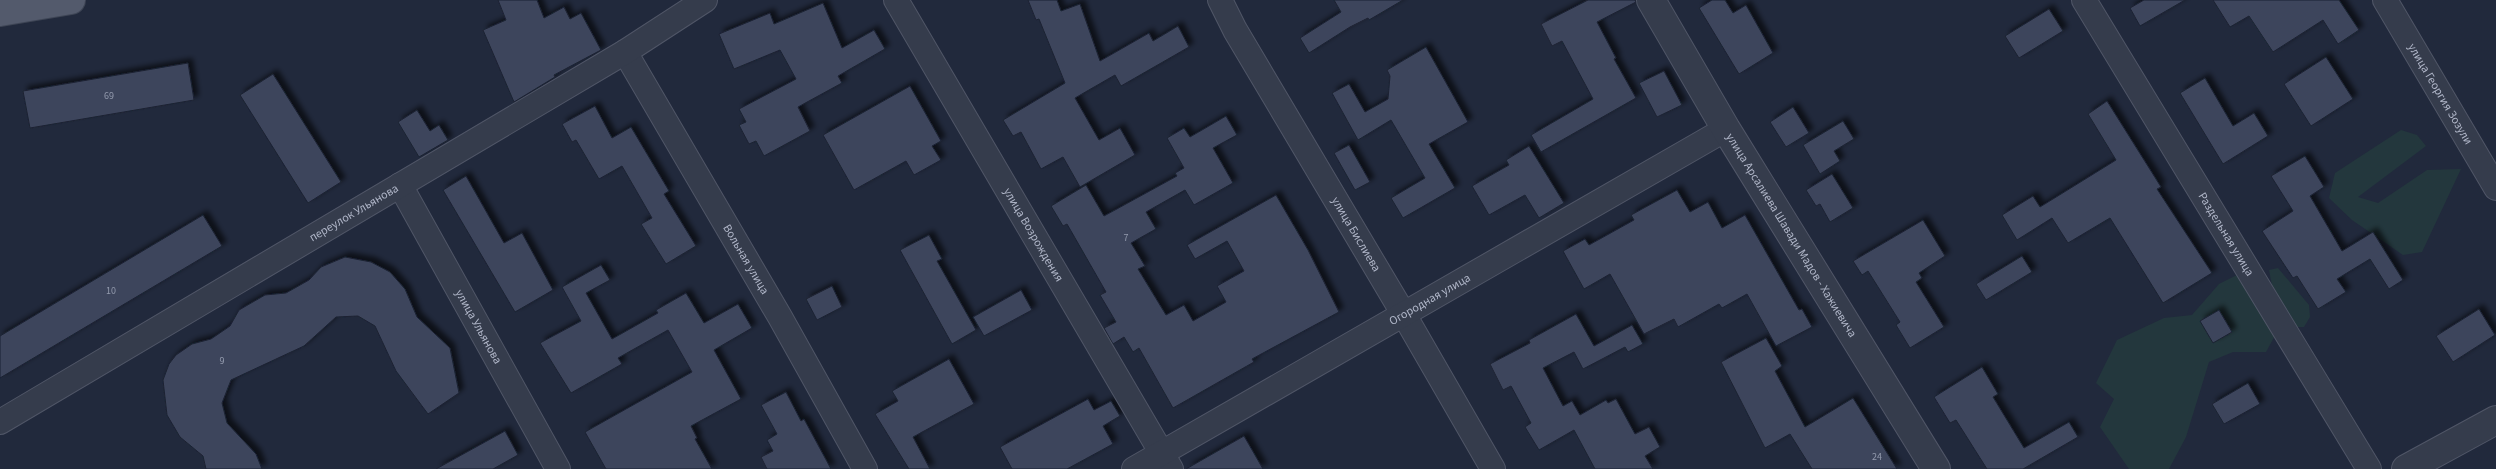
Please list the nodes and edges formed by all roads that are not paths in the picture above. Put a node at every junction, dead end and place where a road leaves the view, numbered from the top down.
1 (71, 0) edge
2 (705, 0) edge
3 (896, 0) edge
4 (1220, 0) edge
5 (1651, 0) edge
6 (2084, 0) edge
7 (2385, 0) edge
8 (0, 12) edge
9 (626, 52) junction
10 (1726, 129) junction
11 (400, 185) junction
12 (2496, 188) edge
13 (1403, 313) junction
14 (2496, 420) edge
15 (0, 422) edge
16 (1167, 461) edge
17 (558, 469) edge
18 (865, 469) edge
19 (1134, 469) edge
20 (1493, 469) edge
21 (1936, 469) edge
22 (2369, 469) edge
23 (2406, 469) edge

1 - 8 main road
2 - 9 street, переулок Ульянова
3 - 16 street, улица Возрождения
4 - 13 street, улица Бислиева
5 - 10 street, улица Арсалиева Шавади Мадов - Хажиевича
6 - 22 street, Раздельная улица
7 - 12 street, улица Георгия Зозули
9 - 11 street, переулок Ульянова
9 - 18 street, Вольная улица
10 - 13 street, Огородная улица
10 - 21 street, улица Арсалиева Шавади Мадов - Хажиевича
11 - 15 street, переулок Ульянова
11 - 17 street, улица Ульянова
13 - 16 street, Огородная улица
13 - 20 street, улица Бислиева
14 - 23 street
16 - 19 street, Огородная улица

